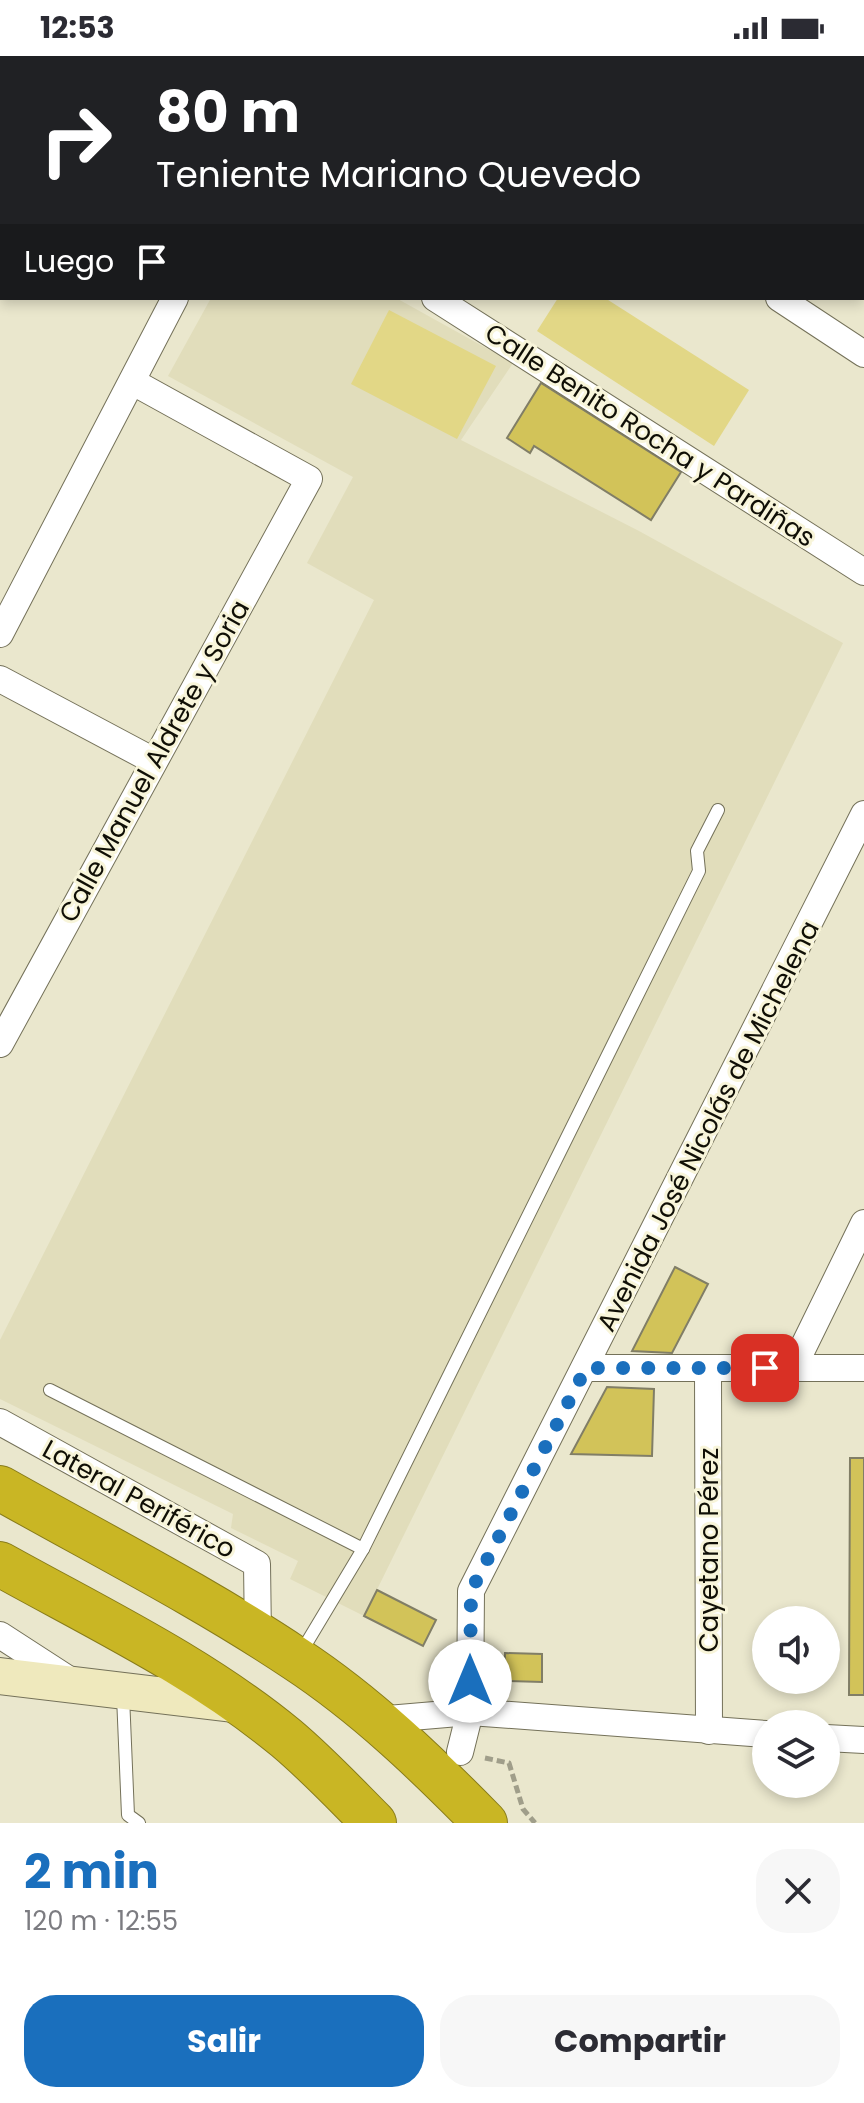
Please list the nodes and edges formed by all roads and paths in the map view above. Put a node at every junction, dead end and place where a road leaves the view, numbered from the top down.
1 (174, 300) edge
2 (438, 300) edge
3 (782, 300) edge
4 (864, 354) edge
5 (133, 382) junction
6 (864, 572) edge
7 (0, 634) edge
8 (0, 679) edge
9 (154, 761) junction
10 (718, 810) dead end
11 (864, 814) edge
12 (1, 1039) edge
13 (864, 1223) edge
14 (586, 1368) junction
15 (708, 1368) junction
16 (793, 1368) junction
17 (864, 1368) edge
18 (50, 1390) dead end
19 (0, 1422) edge
20 (0, 1488) edge
21 (363, 1549) junction
22 (0, 1564) edge
23 (0, 1635) edge
24 (258, 1637) junction
25 (296, 1659) junction
26 (0, 1676) edge
27 (73, 1683) junction
28 (123, 1689) junction
29 (241, 1705) junction
30 (470, 1712) junction
31 (376, 1720) junction
32 (709, 1731) junction
33 (752, 1733) edge
34 (840, 1739) edge
35 (864, 1740) edge
36 (446, 1760) junction
37 (323, 1773) junction
38 (139, 1823) edge
39 (374, 1823) edge
40 (392, 1823) edge
41 (463, 1823) edge
42 (485, 1823) edge
43 (535, 1823) edge

1 - 5 street
2 - 6 street, Calle Benito Rocha y Pardiñas
3 - 4 street
5 - 7 street
5 - 9 street, Calle Manuel Aldrete y Soria
8 - 9 street
9 - 12 street, Calle Manuel Aldrete y Soria
10 - 21 lane
11 - 14 street, Avenida José Nicolás de Michelena
13 - 16 street
14 - 15 street
14 - 30 street, Avenida José Nicolás de Michelena
15 - 16 street
15 - 32 street, Cayetano Pérez
16 - 17 street
18 - 21 lane
19 - 24 street, Lateral Periférico
20 - 24 highway
21 - 25 lane
22 - 29 highway
23 - 27 street
24 - 25 highway
25 - 31 highway
26 - 27 street
27 - 28 street
28 - 29 street
28 - 38 lane
29 - 37 highway
30 - 31 street
30 - 32 street
30 - 36 street, Avenida José Nicolás de Michelena
31 - 36 highway
31 - 41 highway
32 - 33 street
34 - 35 street
36 - 42 highway
36 - 43 path
37 - 39 highway
37 - 40 highway

